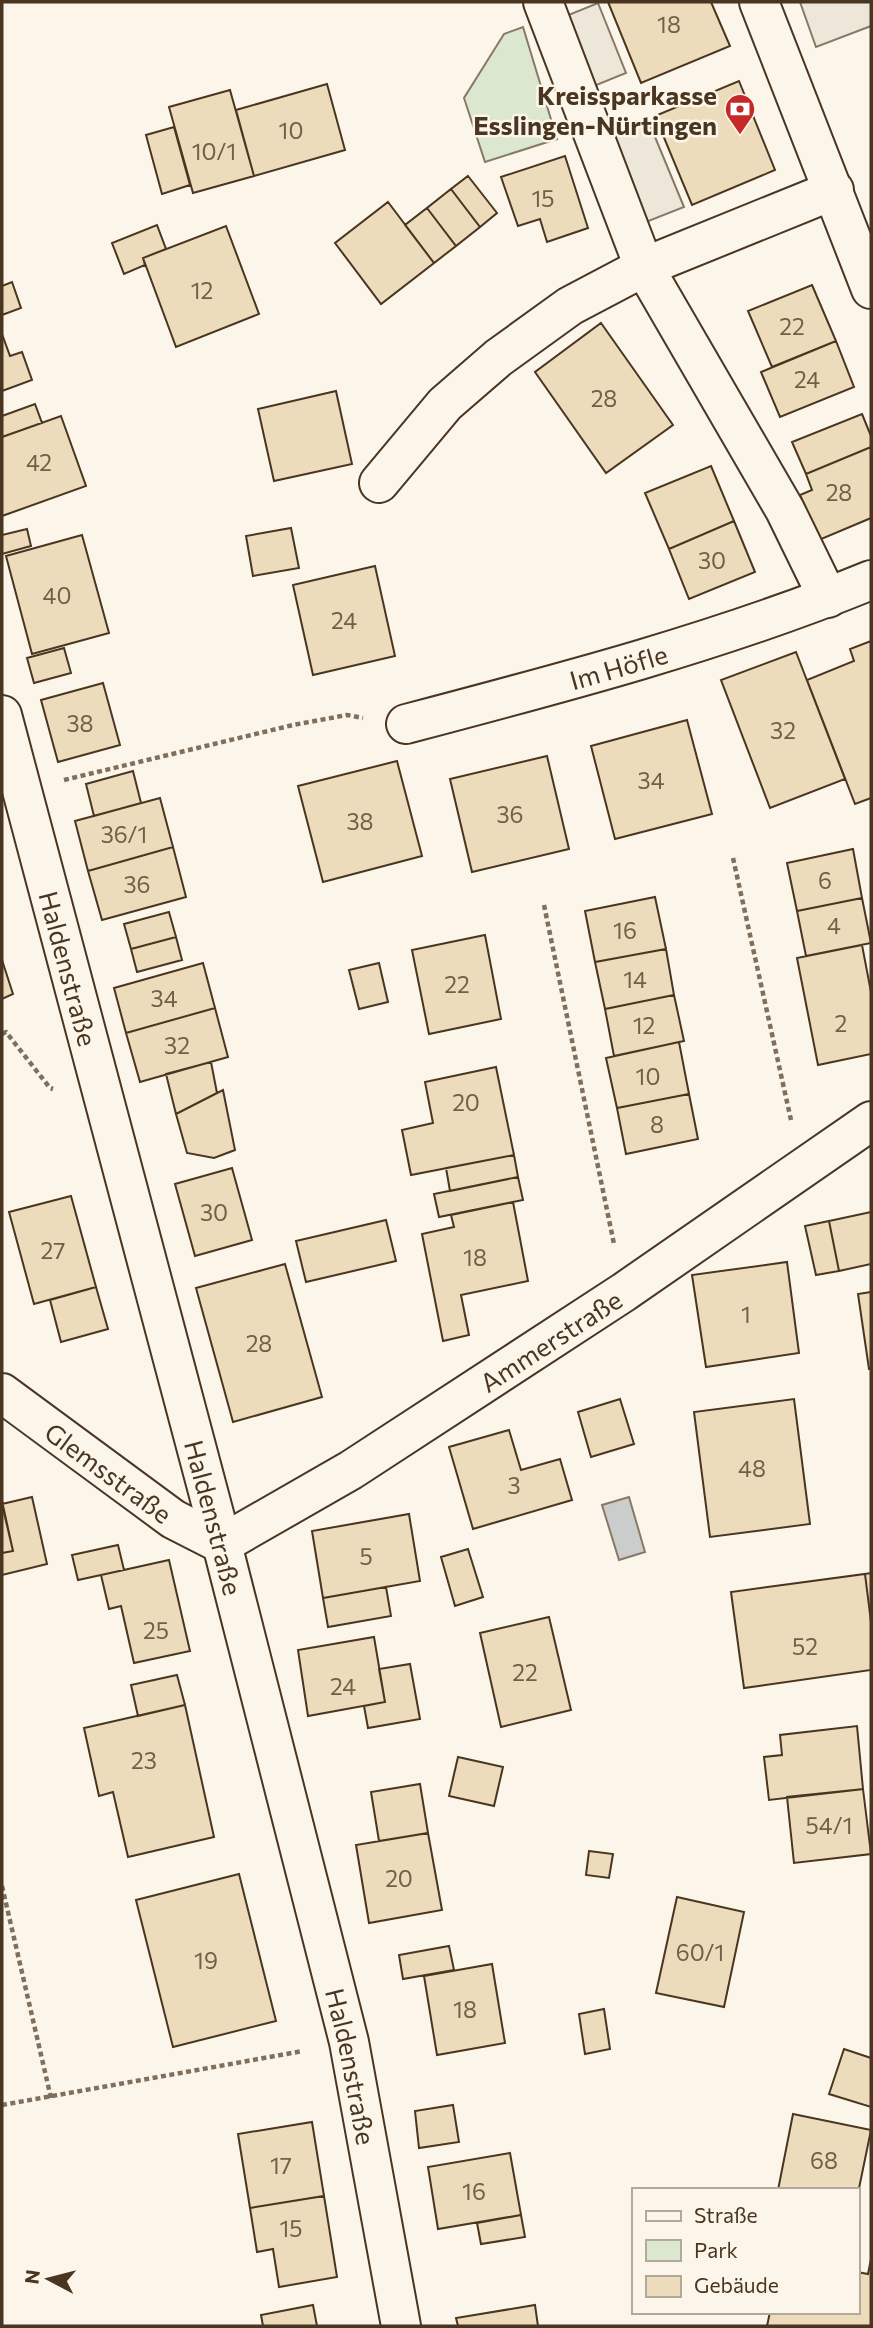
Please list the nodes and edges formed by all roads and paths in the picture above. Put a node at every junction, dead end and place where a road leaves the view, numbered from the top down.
1 (543, 2) edge
2 (759, 2) edge
3 (834, 190) junction
4 (644, 267) junction
5 (871, 289) edge
6 (379, 483) dead end
7 (871, 580) edge
8 (828, 598) junction
9 (2, 715) edge
10 (406, 724) joint
11 (22, 790) junction
12 (733, 858) dead end
13 (544, 905) dead end
14 (871, 1121) edge
15 (802, 1167) junction
16 (624, 1292) junction
17 (2, 1393) edge
18 (222, 1544) junction
19 (2, 1886) edge
20 (349, 2042) junction
21 (51, 2098) junction
22 (2, 2105) edge
23 (401, 2326) edge

1 - 4 street
2 - 3 street
3 - 4 street
3 - 5 street
4 - 6 street
4 - 8 street
7 - 8 street, Im Höfle
8 - 10 street, Im Höfle
9 - 11 street, Haldenstraße
10 - 11 path
11 - 18 street, Haldenstraße
12 - 15 path
13 - 16 path
14 - 15 street, Ammerstraße
15 - 16 street, Ammerstraße
16 - 18 street, Ammerstraße
17 - 18 street, Glemsstraße
18 - 20 street, Haldenstraße
19 - 21 path
20 - 21 path
20 - 23 street, Haldenstraße
21 - 22 path

